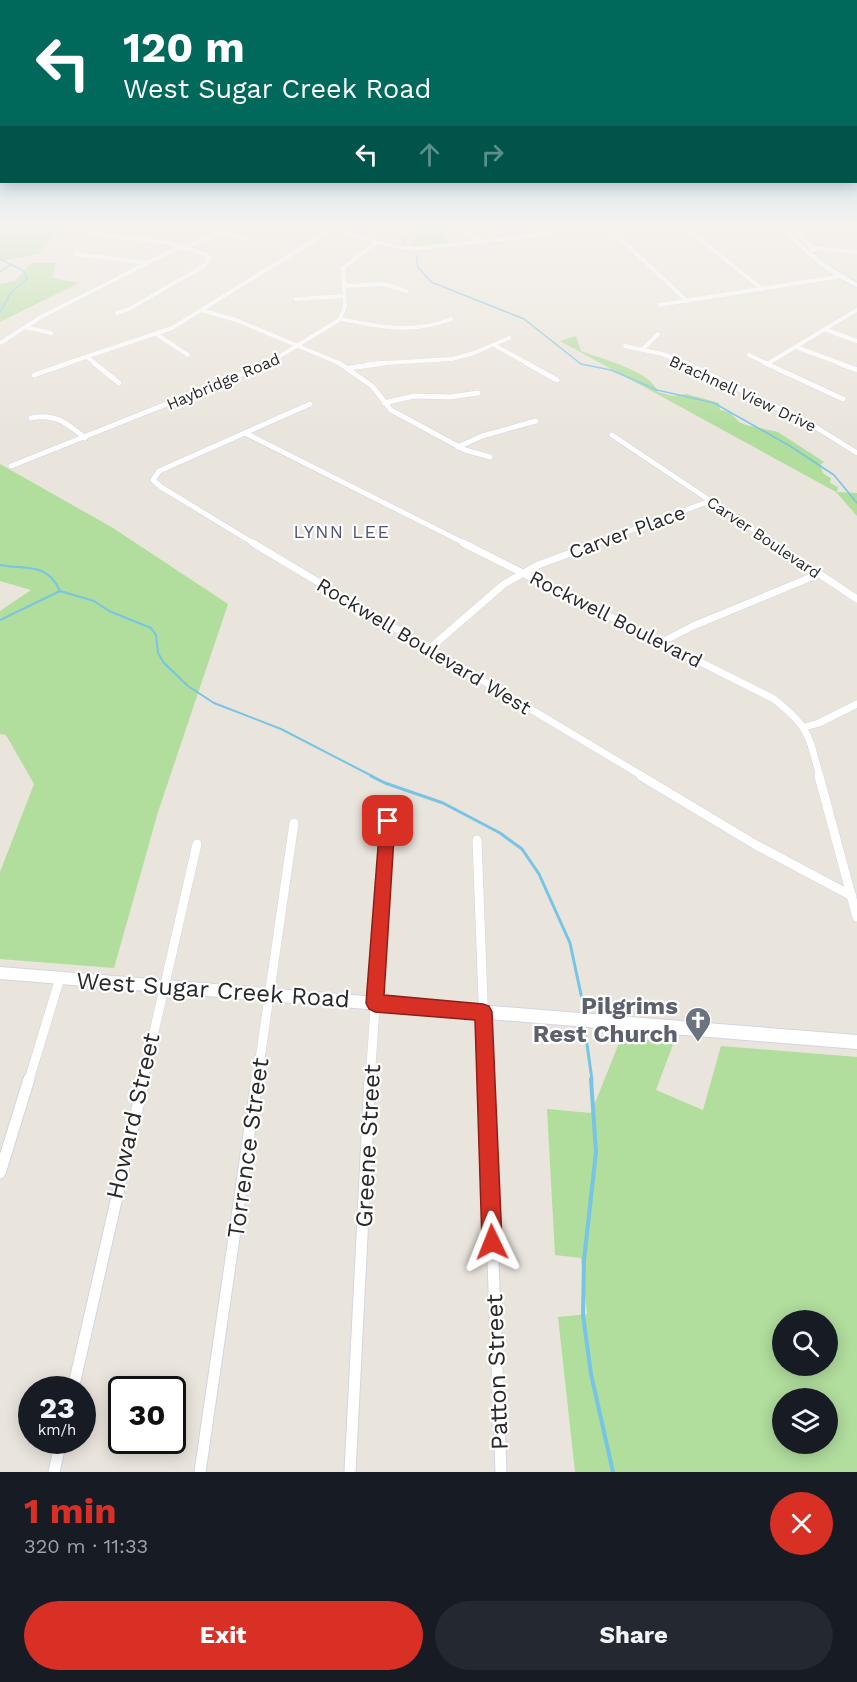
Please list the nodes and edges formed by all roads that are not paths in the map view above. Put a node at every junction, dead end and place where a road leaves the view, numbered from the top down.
1 (89, 294) edge
2 (155, 294) edge
3 (227, 294) edge
4 (679, 294) edge
5 (737, 294) edge
6 (345, 296) joint
7 (296, 299) dead end
8 (687, 301) junction
9 (659, 306) dead end
10 (201, 310) junction
11 (857, 310) edge
12 (117, 313) dead end
13 (851, 314) junction
14 (857, 316) edge
15 (341, 319) junction
16 (451, 319) dead end
17 (25, 327) junction
18 (824, 329) junction
19 (51, 333) dead end
20 (156, 334) junction
21 (658, 334) dead end
22 (509, 338) dead end
23 (857, 341) edge
24 (0, 343) edge
25 (494, 345) junction
26 (299, 346) junction
27 (625, 346) dead end
28 (796, 347) junction
29 (643, 349) junction
30 (188, 355) dead end
31 (748, 355) dead end
32 (87, 357) junction
33 (767, 364) junction
34 (349, 368) junction
35 (857, 370) edge
36 (34, 375) dead end
37 (557, 380) dead end
38 (119, 383) dead end
39 (478, 393) dead end
40 (843, 399) dead end
41 (384, 402) junction
42 (310, 404) dead end
43 (31, 418) dead end
44 (536, 421) dead end
45 (245, 433) junction
46 (612, 435) dead end
47 (86, 438) junction
48 (857, 446) edge
49 (458, 447) junction
50 (850, 448) junction
51 (857, 453) edge
52 (490, 457) dead end
53 (11, 466) dead end
54 (710, 501) junction
55 (523, 572) junction
56 (819, 574) junction
57 (857, 599) edge
58 (662, 642) junction
59 (429, 649) junction
60 (857, 704) edge
61 (805, 727) junction
62 (388, 821) dead end
63 (294, 823) dead end
64 (477, 840) dead end
65 (196, 844) dead end
66 (852, 896) junction
67 (856, 912) edge
68 (0, 973) edge
69 (60, 978) junction
70 (163, 986) junction
71 (269, 994) junction
72 (375, 1003) junction
73 (483, 1012) junction
74 (857, 1042) edge
75 (0, 1173) edge
76 (76, 1376) edge
77 (58, 1454) edge
78 (54, 1472) edge
79 (200, 1472) edge
80 (350, 1472) edge
81 (501, 1472) edge

1 - 17 street
2 - 12 street
3 - 10 street
4 - 8 street
5 - 8 street
6 - 7 street
6 - 15 street
8 - 9 street
10 - 20 street
10 - 26 street
11 - 13 street
13 - 14 street
13 - 18 street
15 - 16 street
15 - 26 street, Haybridge Road
17 - 19 street
17 - 24 street
18 - 23 street
18 - 28 street
20 - 30 street
20 - 32 street
21 - 29 street
22 - 25 street
25 - 34 street
25 - 37 street
26 - 34 street
26 - 47 street, Haybridge Road
27 - 29 street, Brachnell View Drive
28 - 33 street
28 - 35 street
29 - 50 street, Brachnell View Drive
31 - 33 street
32 - 36 street
32 - 38 street
33 - 40 street
34 - 41 street
39 - 41 street
41 - 49 street
42 - 45 street, Rockwell Boulevard West
43 - 47 street
44 - 49 street
45 - 55 street, Rockwell Boulevard
45 - 59 street, Rockwell Boulevard West
46 - 54 street, Carver Boulevard
47 - 53 street, Haybridge Road
48 - 50 street
49 - 52 street
50 - 51 street, Brachnell View Drive
54 - 55 street, Carver Place
54 - 56 street, Carver Boulevard
55 - 58 street, Rockwell Boulevard
55 - 59 street, Carver Place
56 - 57 street, Carver Boulevard
56 - 58 street
58 - 61 street, Rockwell Boulevard
59 - 66 street, Rockwell Boulevard West
60 - 61 street
61 - 66 street, Rockwell Boulevard
62 - 72 street, Greene Street
63 - 71 street, Torrence Street
64 - 73 street, Patton Street
65 - 70 street, Howard Street
66 - 67 street, Rockwell Boulevard
68 - 69 main road, West Sugar Creek Road
69 - 70 main road, West Sugar Creek Road
69 - 75 street
70 - 71 main road, West Sugar Creek Road
70 - 76 street, Howard Street
71 - 72 main road, West Sugar Creek Road
71 - 79 street, Torrence Street
72 - 73 main road, West Sugar Creek Road
72 - 80 street, Greene Street
73 - 74 main road, West Sugar Creek Road
73 - 81 street, Patton Street
77 - 78 street

